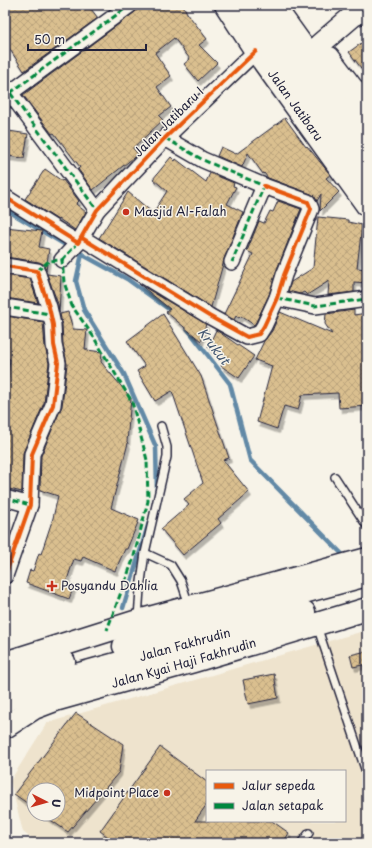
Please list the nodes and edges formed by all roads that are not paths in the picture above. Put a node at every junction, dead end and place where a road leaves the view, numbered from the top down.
1 (130, 5) edge
2 (226, 5) edge
3 (248, 5) edge
4 (273, 5) edge
5 (290, 5) edge
6 (362, 10) edge
7 (319, 45) junction
8 (256, 51) junction
9 (7, 89) edge
10 (367, 108) edge
11 (367, 136) edge
12 (165, 138) junction
13 (367, 171) edge
14 (264, 186) junction
15 (5, 198) edge
16 (367, 205) edge
17 (97, 210) junction
18 (73, 248) junction
19 (232, 262) dead end
20 (5, 266) edge
21 (277, 298) junction
22 (367, 298) edge
23 (5, 307) edge
24 (50, 314) junction
25 (161, 426) dead end
26 (335, 477) dead end
27 (5, 498) edge
28 (30, 505) junction
29 (367, 526) edge
30 (145, 553) junction
31 (367, 558) edge
32 (367, 575) edge
33 (5, 576) edge
34 (367, 596) edge
35 (190, 607) junction
36 (367, 609) edge
37 (248, 618) junction
38 (138, 621) junction
39 (316, 624) junction
40 (7, 675) edge
41 (5, 701) edge
42 (5, 727) edge
43 (367, 775) edge
44 (309, 833) dead end
45 (301, 843) edge

1 - 9 street
2 - 8 main road, Jalan Jatibaru
3 - 13 main road, Jalan Jatibaru
4 - 11 main road
5 - 7 main road
6 - 7 street
7 - 10 main road
8 - 12 street, Jalan Jatibaru I
8 - 16 main road, Jalan Jatibaru
9 - 17 street
12 - 14 street
12 - 17 street, Jalan Jatibaru I
14 - 19 street
14 - 21 street
15 - 18 street
17 - 18 street, Jalan Jatibaru I
18 - 21 street
20 - 24 street
21 - 22 street
23 - 24 street
24 - 28 street
25 - 30 lane
26 - 29 lane
27 - 28 street
28 - 33 street
30 - 35 lane
30 - 38 lane
31 - 35 main road, Jalan Fakhrudin
32 - 37 main road, Jalan Fakhrudin
34 - 37 main road, Jalan Fakhrudin
35 - 38 main road, Jalan Fakhrudin
36 - 39 main road, Jalan Kyai Haji Fakhrudin
37 - 40 main road, Jalan Fakhrudin
37 - 41 main road, Jalan Fakhrudin
38 - 40 main road, Jalan Fakhrudin
39 - 42 main road, Jalan Kyai Haji Fakhrudin
39 - 43 lane
44 - 45 lane

